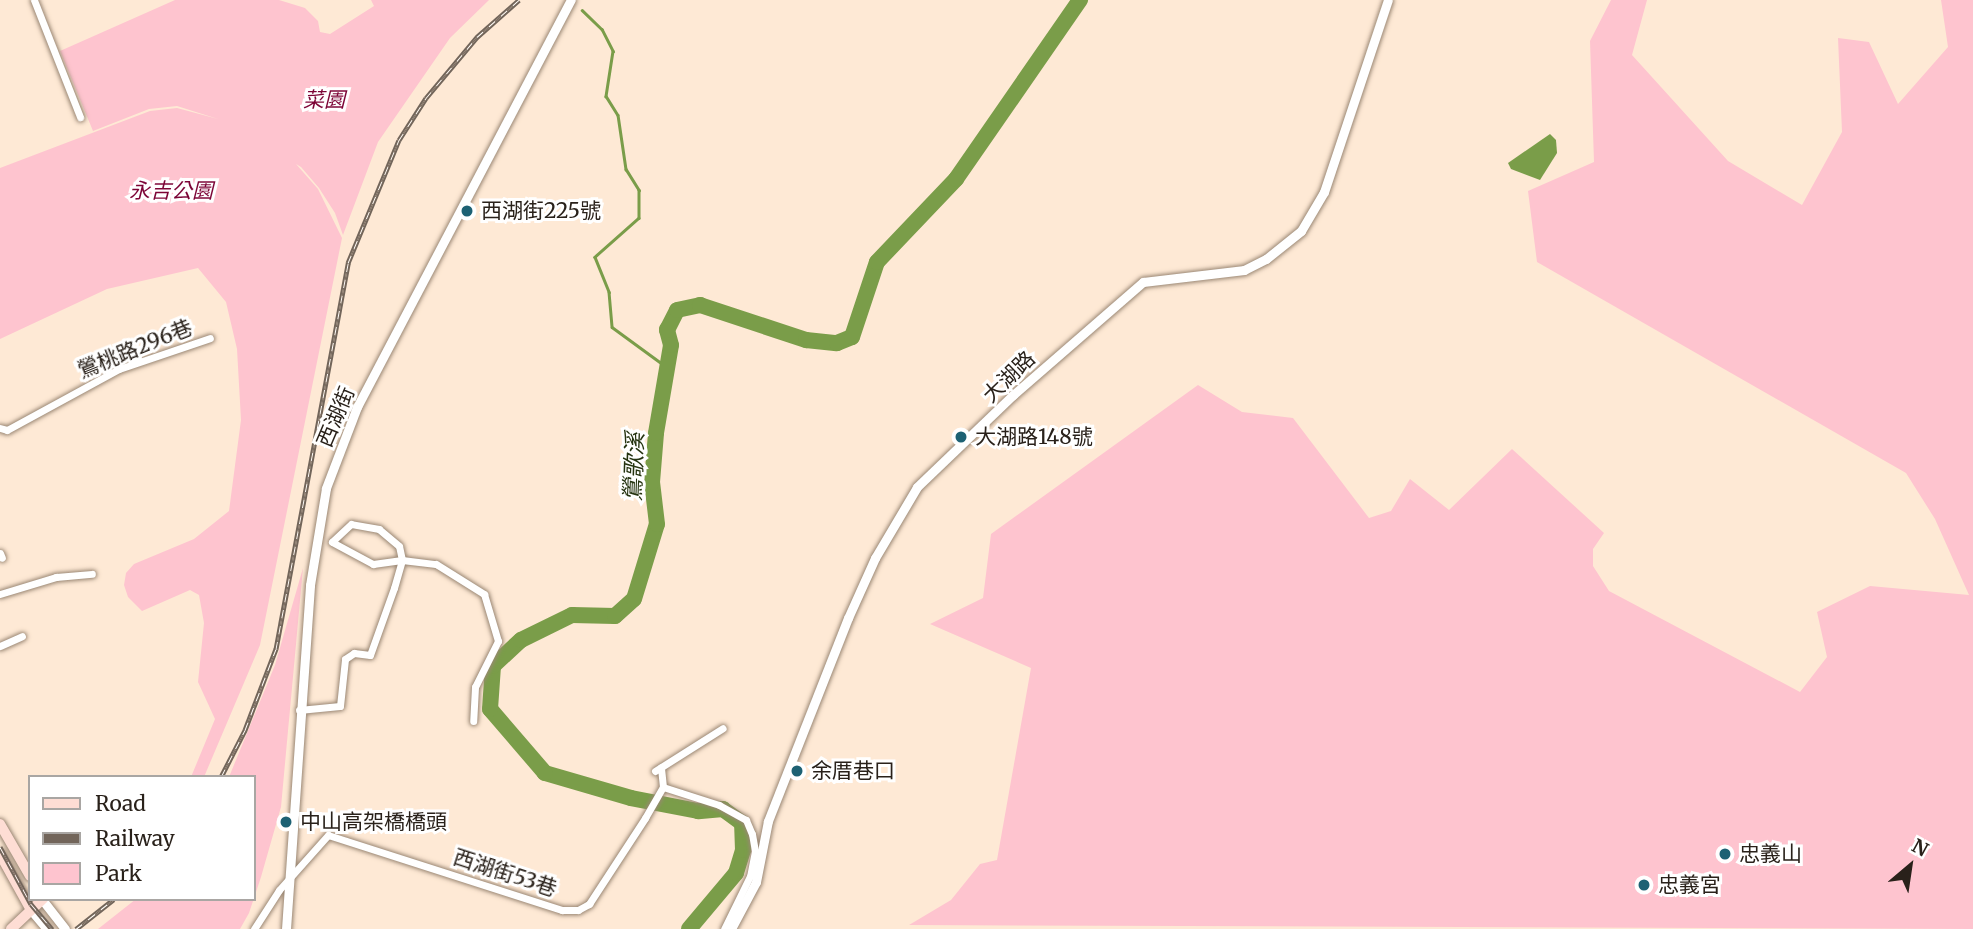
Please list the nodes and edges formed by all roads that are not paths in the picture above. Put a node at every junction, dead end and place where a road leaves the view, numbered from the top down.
1 (34, 0) edge
2 (571, 0) edge
3 (1388, 0) edge
4 (80, 117) dead end
5 (210, 338) dead end
6 (0, 428) edge
7 (402, 560) junction
8 (92, 574) dead end
9 (0, 594) edge
10 (22, 636) dead end
11 (0, 646) edge
12 (299, 710) junction
13 (473, 721) dead end
14 (723, 729) dead end
15 (663, 787) junction
16 (0, 824) edge
17 (0, 854) edge
18 (28, 873) edge
19 (290, 879) junction
20 (42, 901) edge
21 (44, 901) edge
22 (31, 910) junction
23 (11, 929) edge
24 (47, 929) edge
25 (65, 929) edge
26 (254, 929) edge
27 (286, 929) edge
28 (724, 929) edge
29 (731, 929) edge

1 - 4 street
2 - 12 street, 西湖街
3 - 29 street, 大湖路
5 - 6 street, 鶯桃路296巷
7 - 7 street
7 - 12 street
7 - 13 street
8 - 9 street
10 - 11 street
12 - 19 street, 西湖街
14 - 15 street
15 - 19 street, 西湖街53巷
15 - 28 street
16 - 18 main road
17 - 22 main road
19 - 26 street
19 - 27 street, 西湖街
20 - 22 main road
21 - 25 street
22 - 23 main road
22 - 24 street

